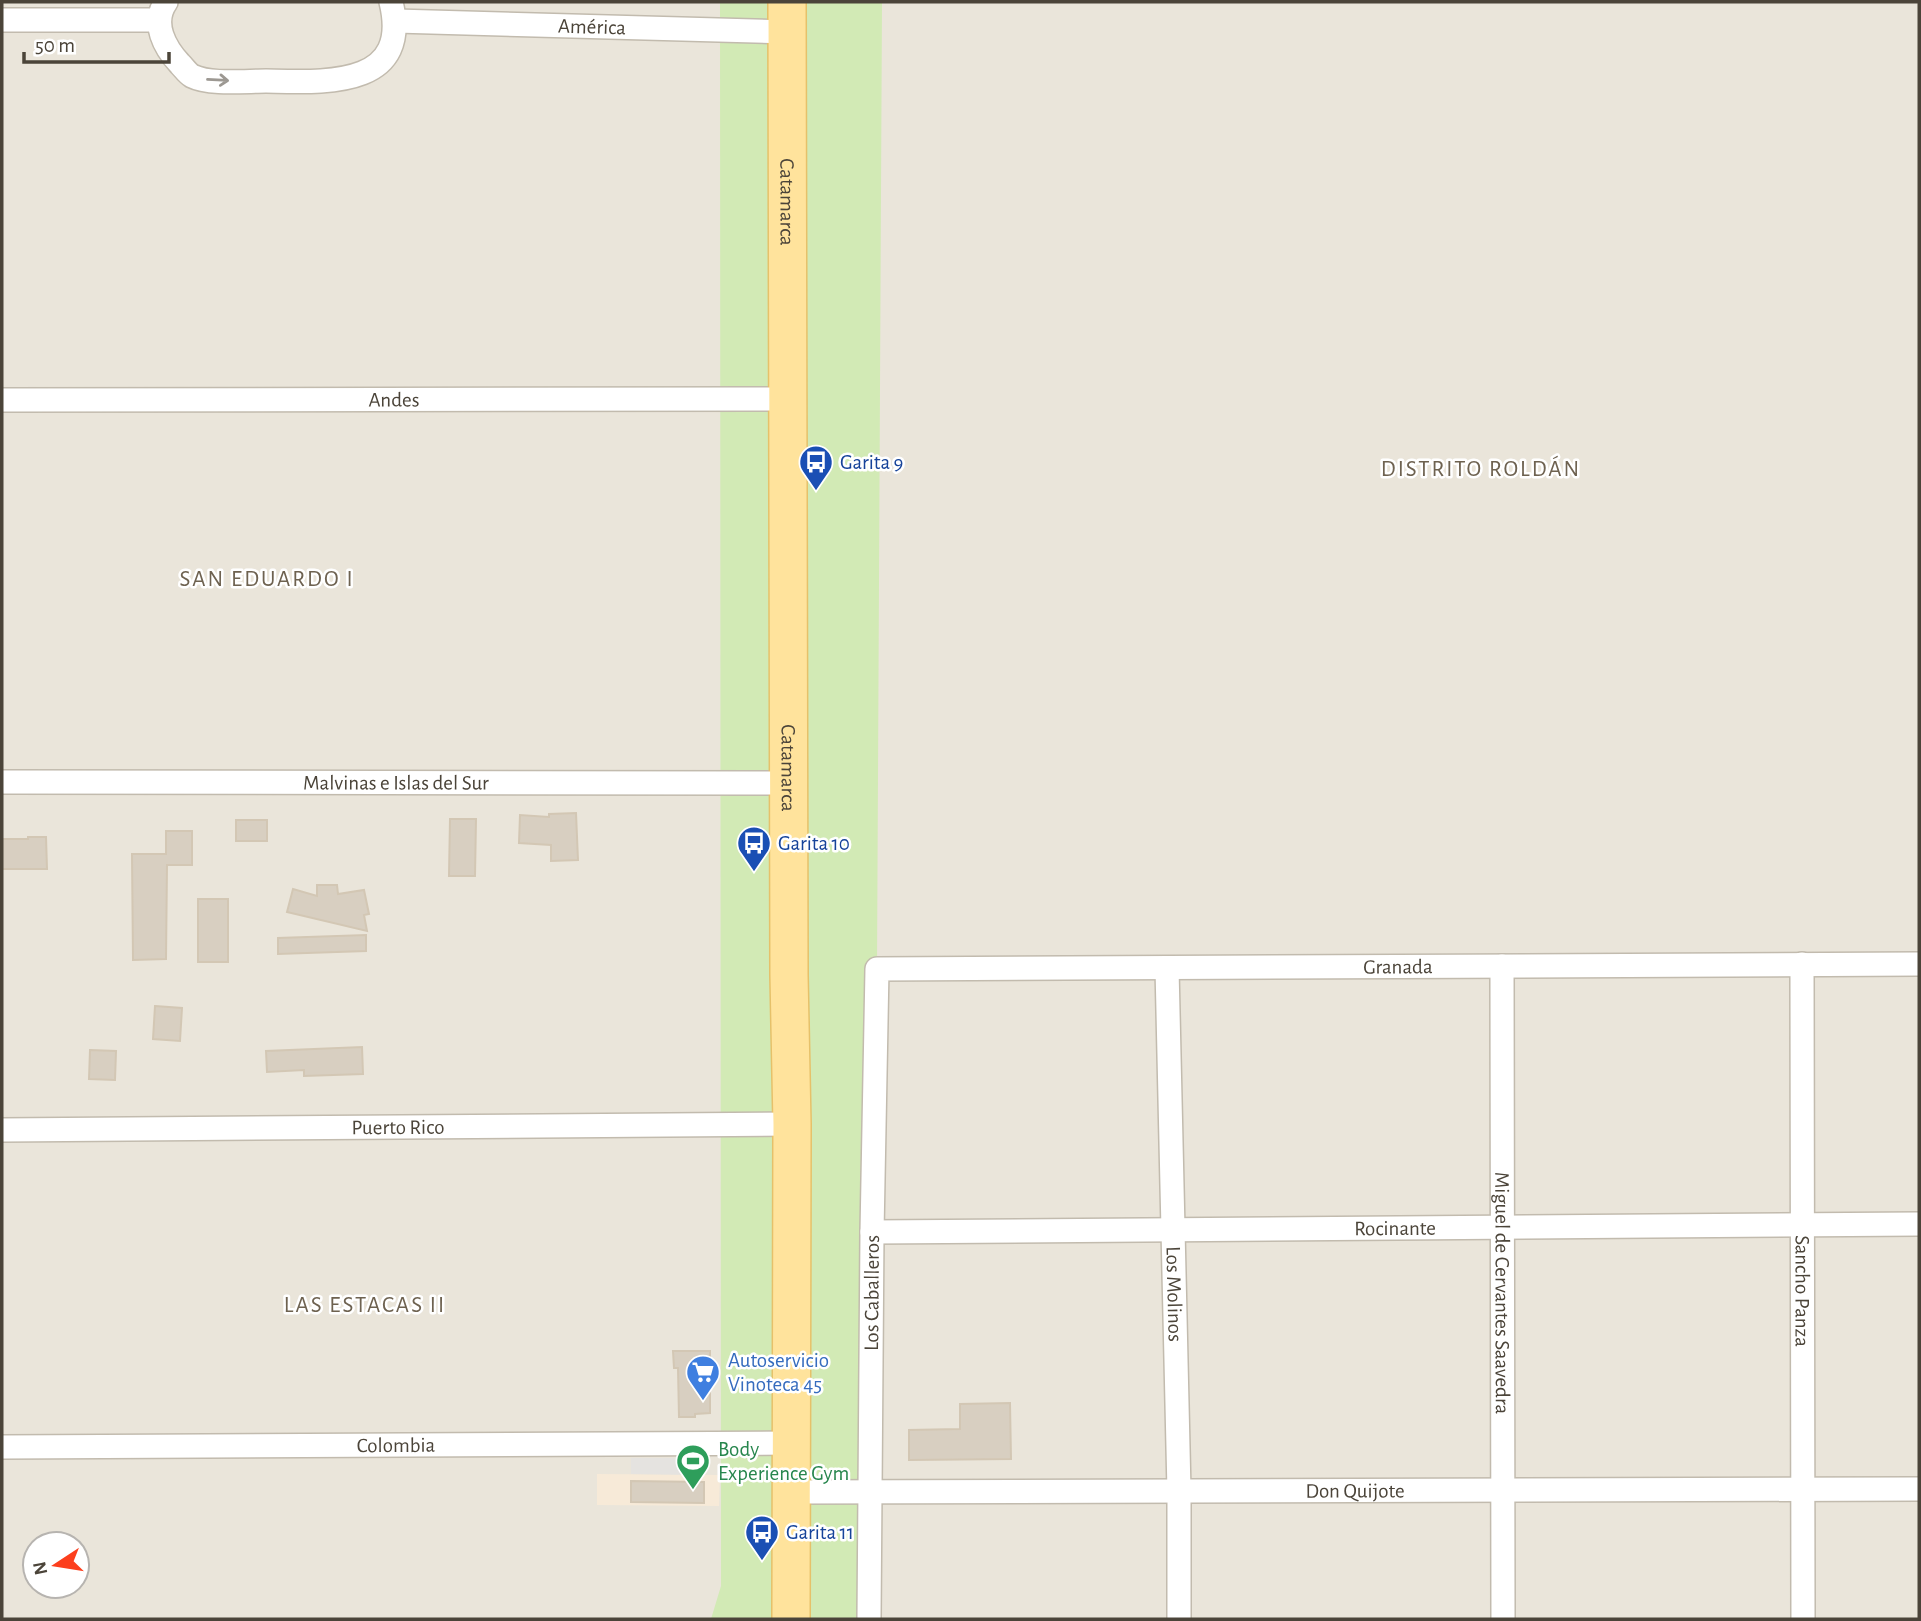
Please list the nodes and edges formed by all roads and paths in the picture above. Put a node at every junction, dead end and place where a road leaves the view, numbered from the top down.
1 (162, 11) edge
2 (394, 11) edge
3 (787, 17) edge
4 (2, 20) edge
5 (788, 399) junction
6 (2, 400) edge
7 (2, 782) edge
8 (789, 783) junction
9 (1802, 964) junction
10 (1919, 964) edge
11 (1502, 966) junction
12 (1167, 968) junction
13 (877, 969) joint
14 (792, 1124) junction
15 (2, 1130) edge
16 (1919, 1224) edge
17 (1802, 1225) junction
18 (1503, 1227) junction
19 (1173, 1230) junction
20 (872, 1232) junction
21 (791, 1443) junction
22 (2, 1447) edge
23 (1919, 1489) edge
24 (1503, 1490) junction
25 (1802, 1490) junction
26 (1179, 1491) junction
27 (791, 1492) junction
28 (870, 1492) junction
29 (791, 1619) edge
30 (869, 1619) edge
31 (1179, 1619) edge
32 (1503, 1619) edge
33 (1802, 1619) edge

1 -> 2 street, América
1 - 4 street, América
2 - 3 street, América
3 - 5 main road, Catamarca
5 - 6 street, Andes
5 - 8 main road, Catamarca
7 - 8 street, Malvinas e Islas del Sur
8 - 14 main road, Catamarca
9 - 10 street, Granada
9 - 11 street, Granada
9 - 17 street, Sancho Panza
11 - 12 street, Granada
11 - 18 street, Miguel de Cervantes Saavedra
12 - 13 street, Granada
12 - 19 street, Los Molinos
13 - 20 street, Los Caballeros
14 - 15 street, Puerto Rico
14 - 21 main road, Catamarca
16 - 17 street, Rocinante
17 - 18 street, Rocinante
17 - 25 street, Sancho Panza
18 - 19 street, Rocinante
18 - 24 street, Miguel de Cervantes Saavedra
19 - 20 street, Rocinante
19 - 26 street, Los Molinos
20 - 28 street, Los Caballeros
21 - 22 street, Colombia
21 - 27 main road, Catamarca
23 - 25 street, Don Quijote
24 - 25 street, Don Quijote
24 - 26 street, Don Quijote
24 - 32 street, Miguel de Cervantes Saavedra
25 - 33 street, Sancho Panza
26 - 28 street, Don Quijote
26 - 31 street, Los Molinos
27 - 28 street, Don Quijote
27 - 29 main road, Catamarca
28 - 30 street, Los Caballeros

